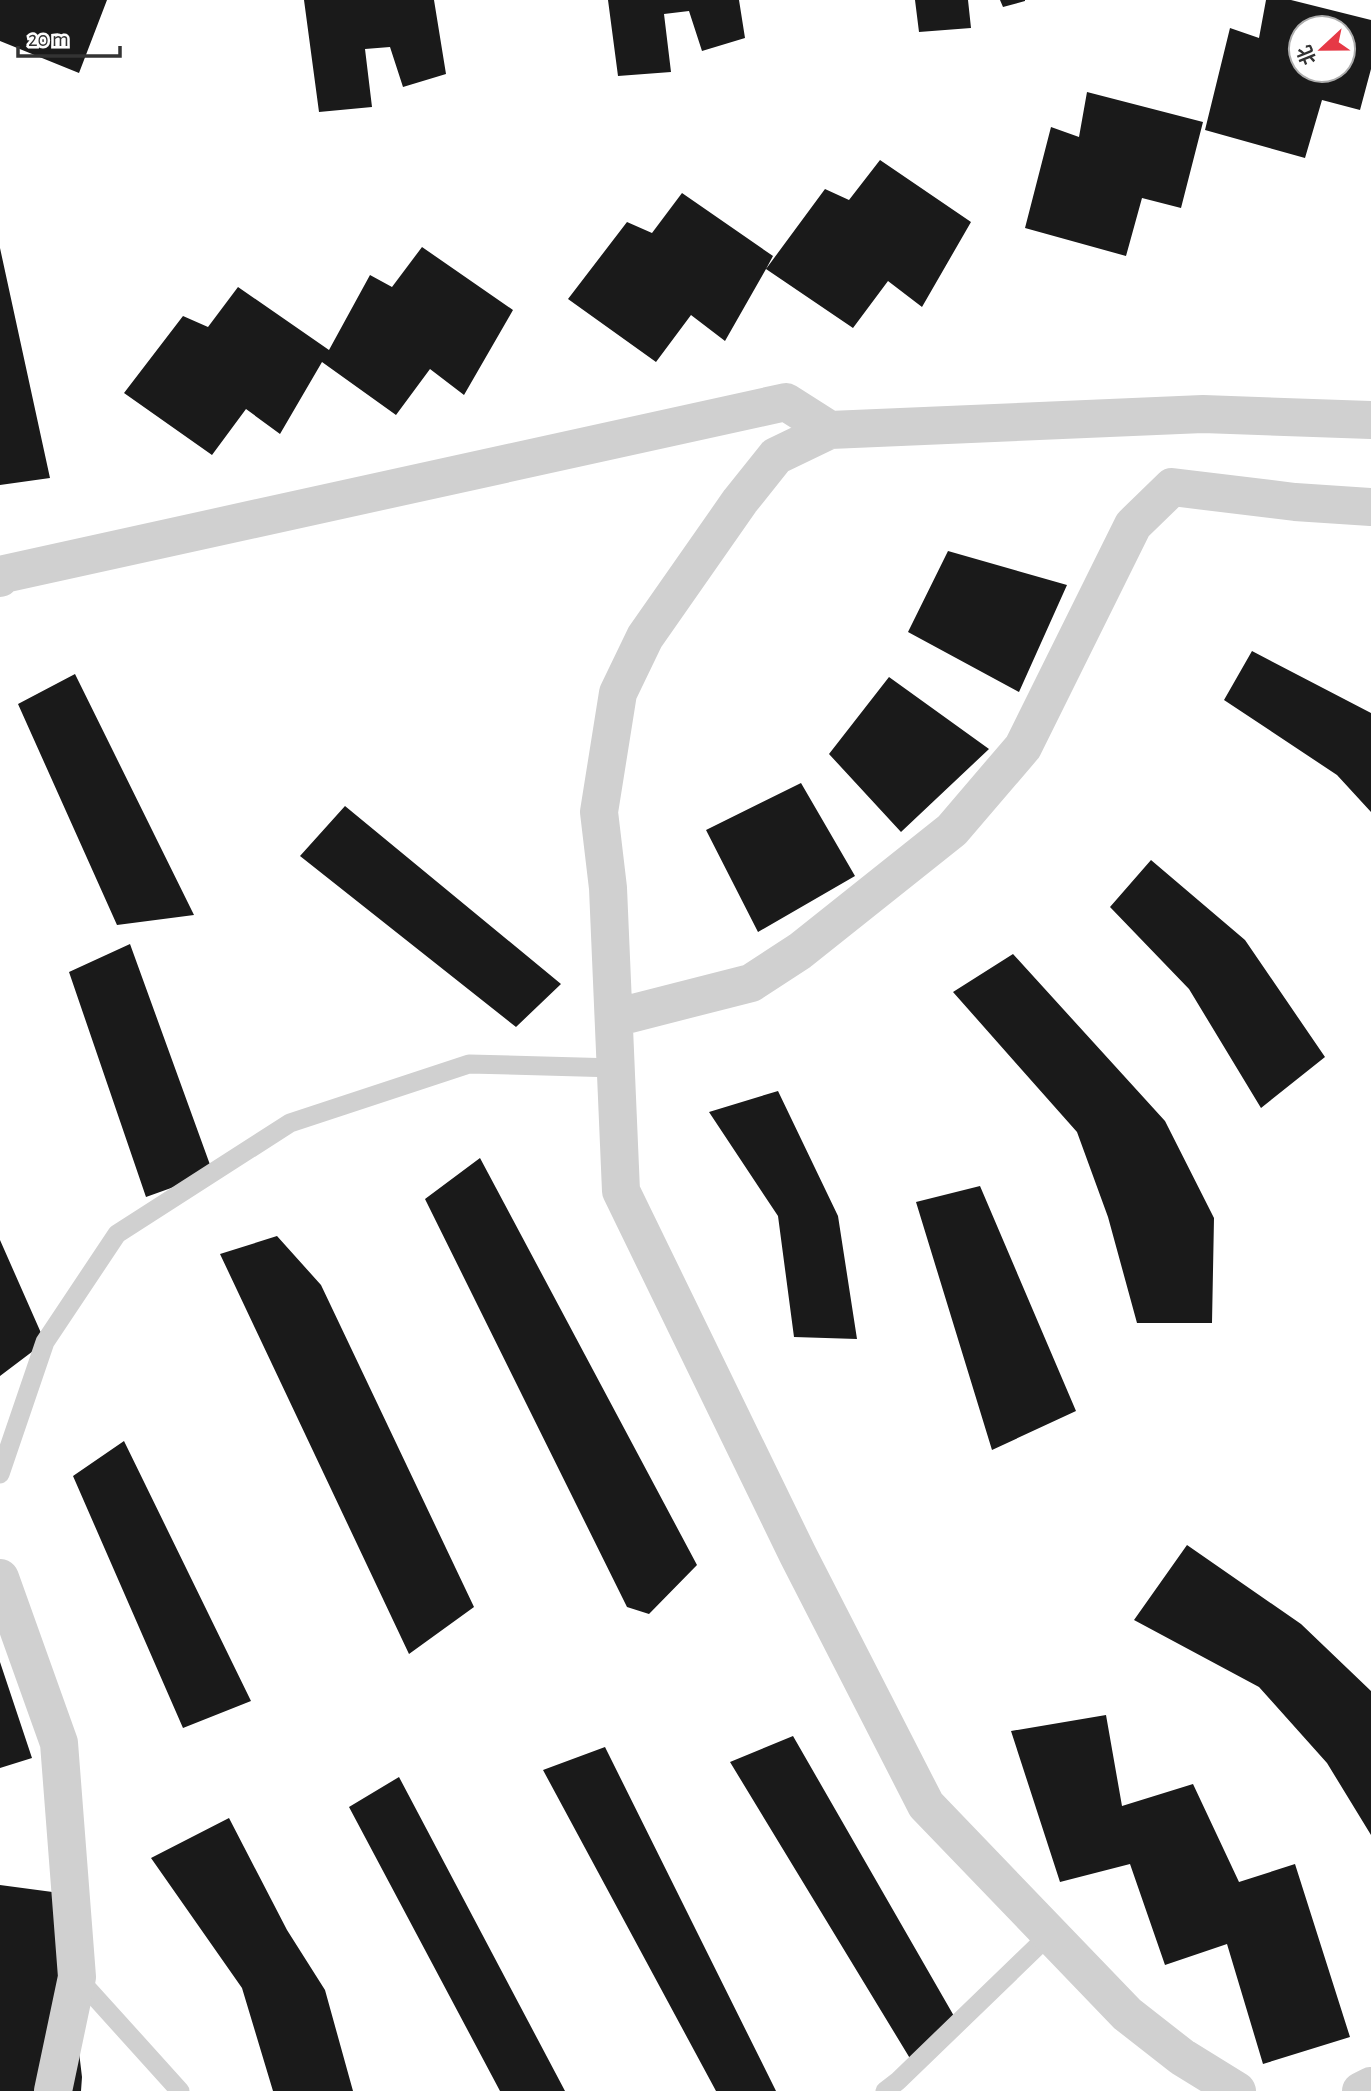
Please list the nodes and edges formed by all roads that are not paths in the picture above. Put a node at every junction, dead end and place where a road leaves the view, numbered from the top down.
1 (1371, 420) edge
2 (830, 430) junction
3 (1371, 507) edge
4 (0, 578) edge
5 (614, 1018) junction
6 (617, 1069) junction
7 (0, 1474) edge
8 (0, 1578) edge
9 (1050, 1934) junction
10 (77, 1977) junction
11 (1371, 2085) edge
12 (53, 2091) edge
13 (180, 2091) edge
14 (885, 2091) edge
15 (1237, 2091) edge
16 (1361, 2091) edge

1 - 2 street
2 - 4 street
2 - 5 street
3 - 5 street
5 - 6 street
6 - 7 lane
6 - 9 street
8 - 10 street
9 - 14 lane
9 - 15 street
10 - 12 street
10 - 13 lane
11 - 16 street

